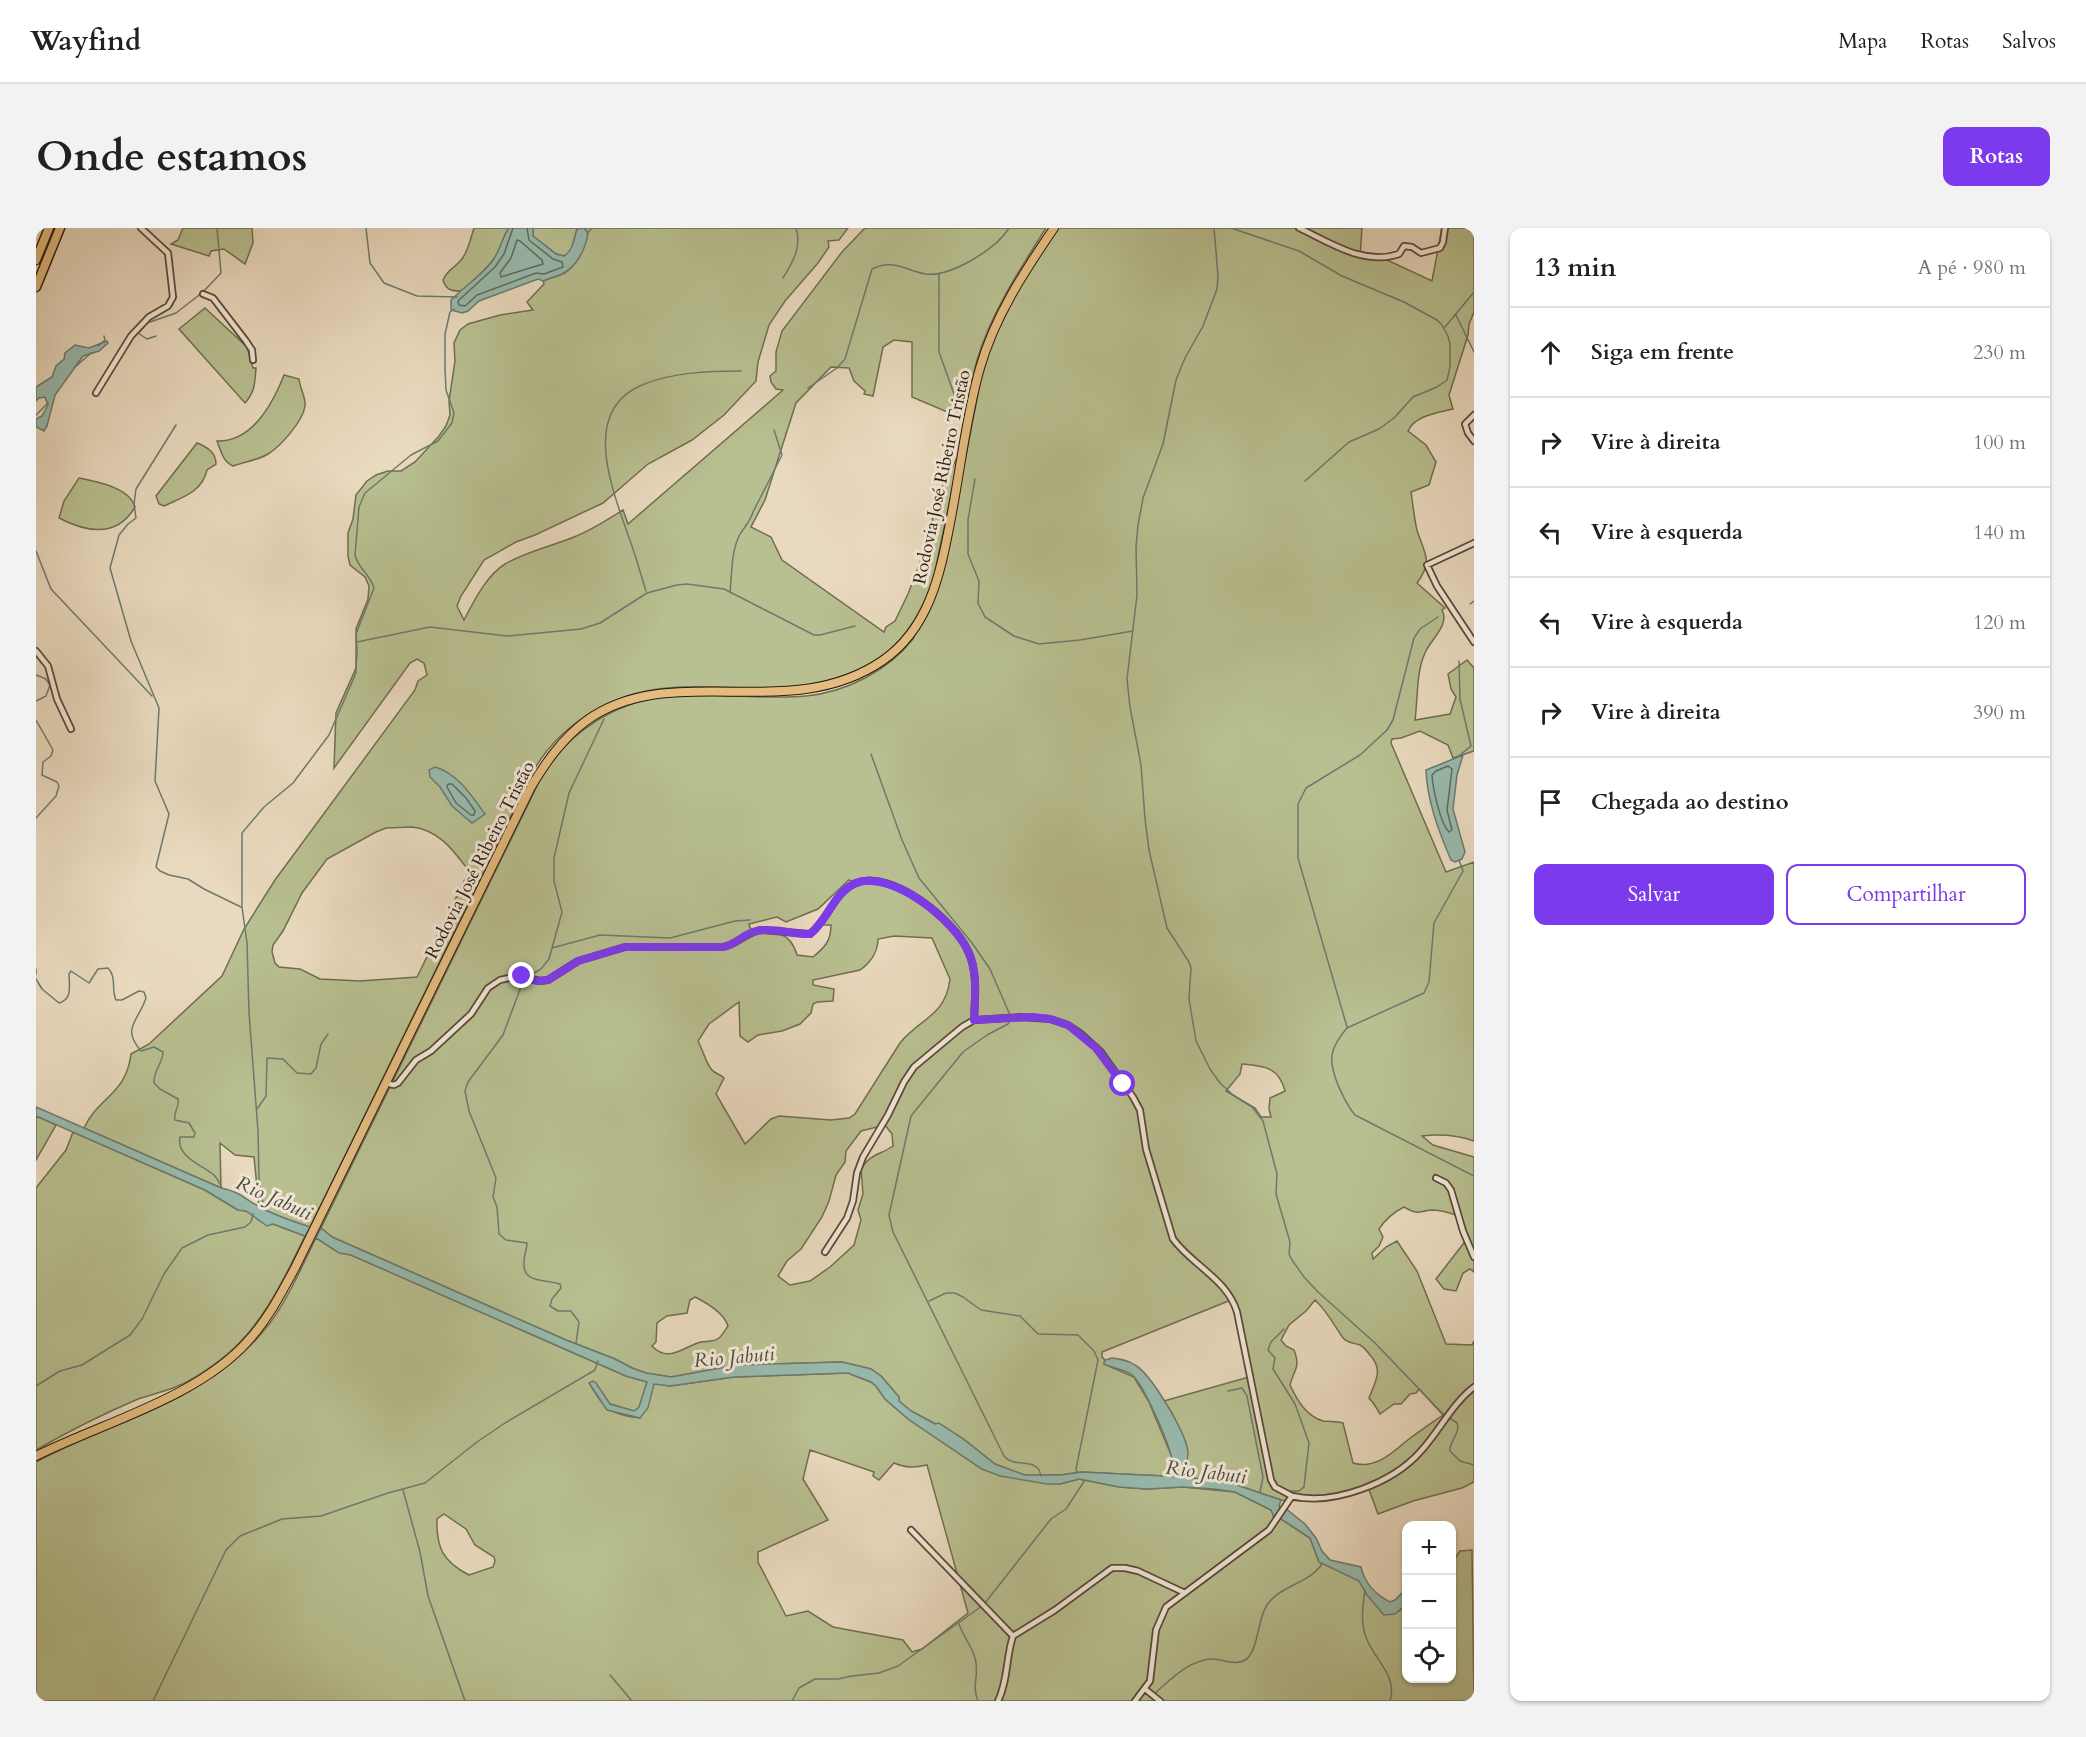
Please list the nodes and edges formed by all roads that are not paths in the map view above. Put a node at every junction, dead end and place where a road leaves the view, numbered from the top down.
1 (49, 228) edge
2 (60, 228) edge
3 (141, 228) edge
4 (1054, 228) edge
5 (1299, 228) edge
6 (1445, 228) edge
7 (36, 260) edge
8 (36, 287) edge
9 (203, 294) dead end
10 (253, 360) dead end
11 (96, 393) dead end
12 (1474, 415) edge
13 (1474, 441) edge
14 (1474, 543) edge
15 (1474, 642) edge
16 (36, 651) edge
17 (71, 729) dead end
18 (974, 1020) junction
19 (385, 1083) junction
20 (1436, 1178) dead end
21 (825, 1252) dead end
22 (1474, 1257) edge
23 (1474, 1387) edge
24 (36, 1456) edge
25 (1292, 1497) junction
26 (911, 1530) dead end
27 (1185, 1593) junction
28 (1013, 1636) junction
29 (1145, 1689) junction
30 (998, 1701) edge
31 (1135, 1701) edge
32 (1160, 1701) edge

1 - 7 highway
2 - 8 highway
3 - 11 street
4 - 19 main road, Rodovia José Ribeiro Tristão
5 - 6 street
9 - 10 street
12 - 13 street
14 - 15 street
16 - 17 street
18 - 19 street
18 - 21 street
18 - 25 street
19 - 24 main road, Rodovia José Ribeiro Tristão
20 - 22 street
23 - 25 street
25 - 27 street
26 - 28 street
27 - 28 street
27 - 29 street
28 - 30 street
29 - 31 street
29 - 32 street

